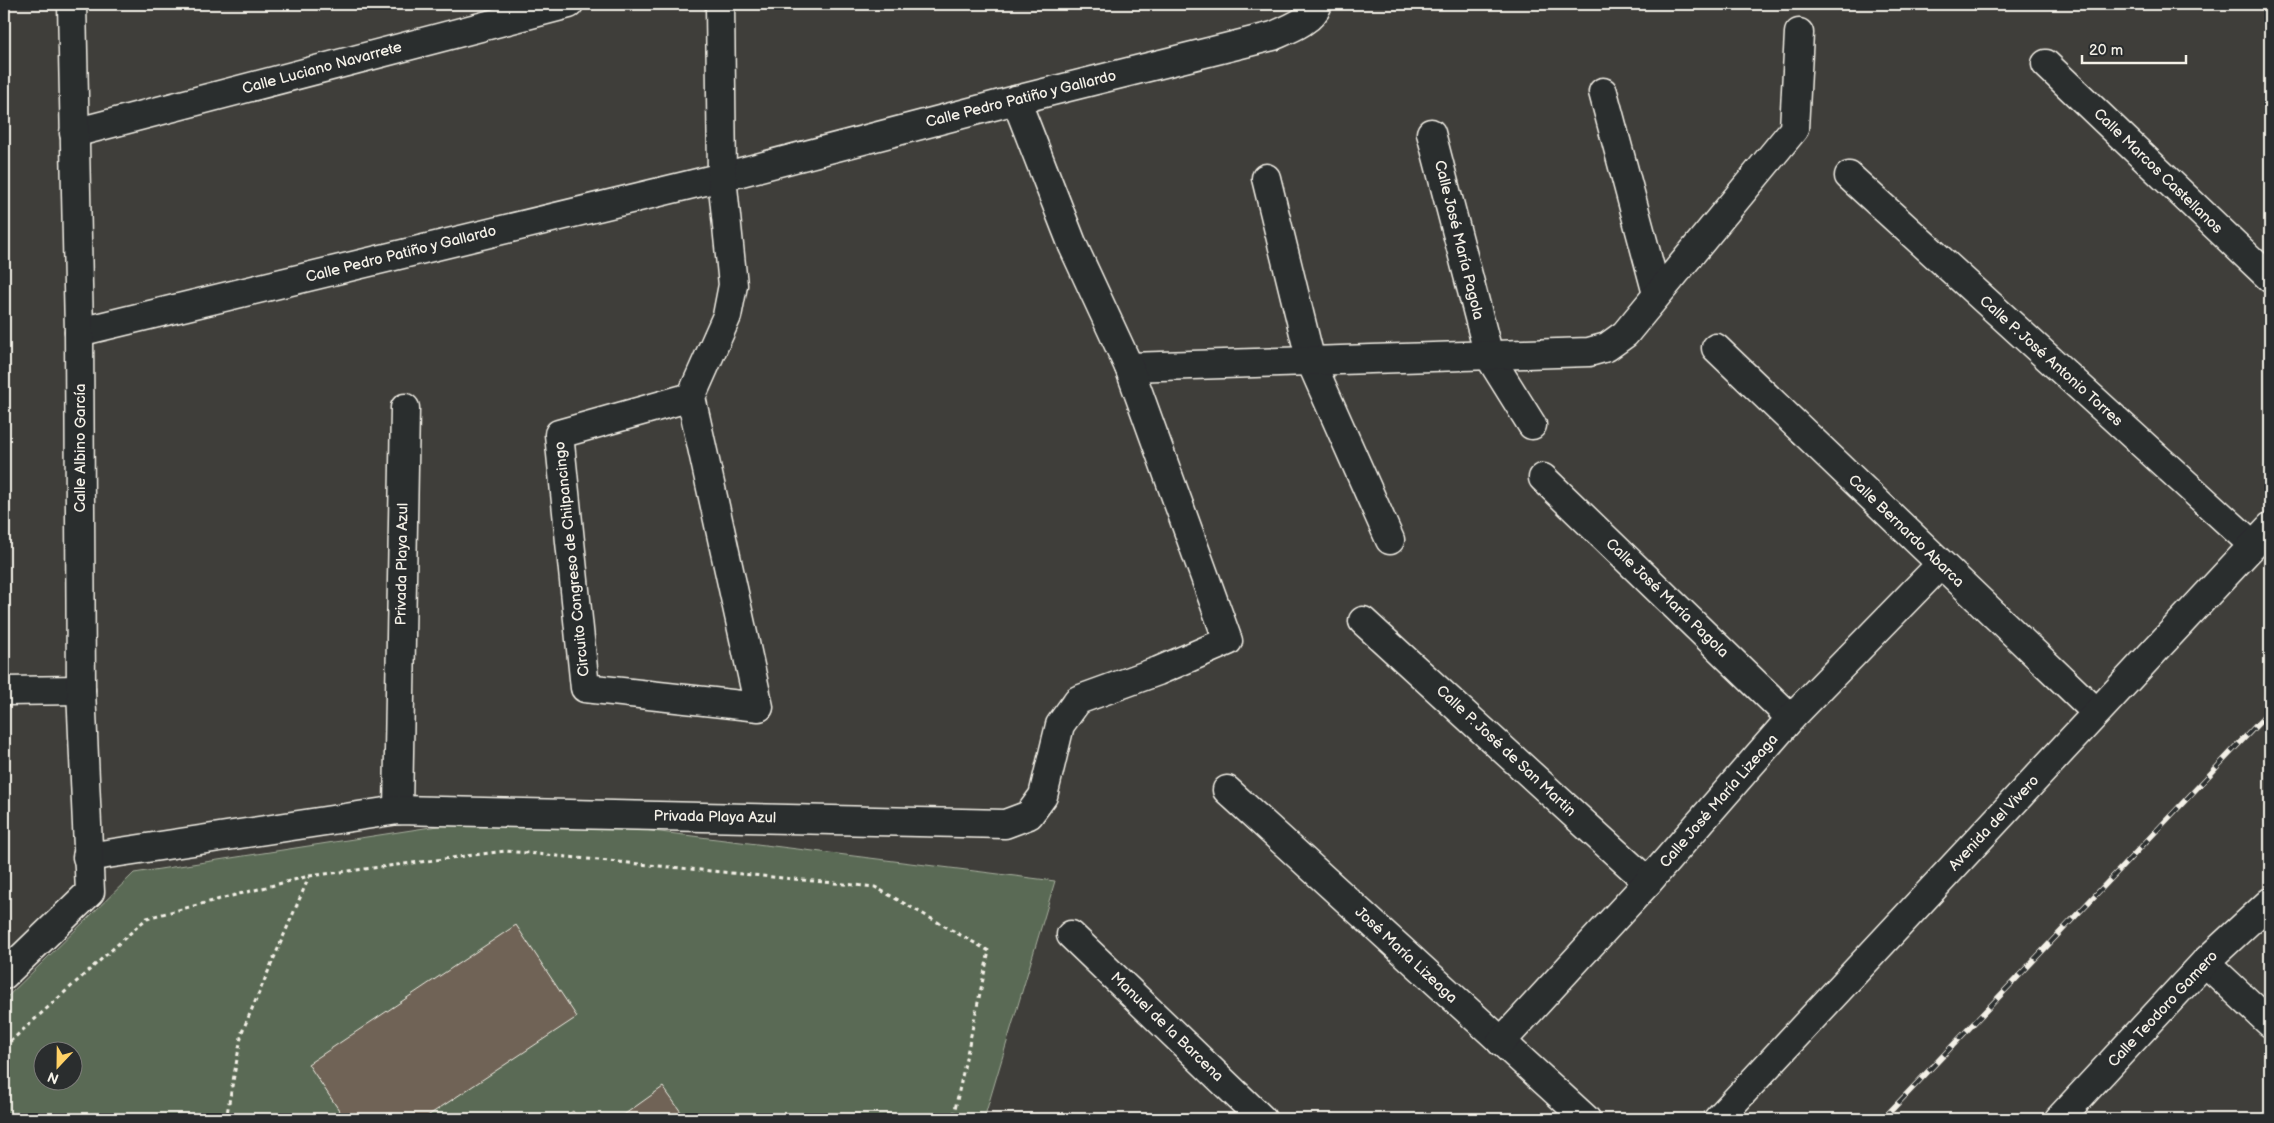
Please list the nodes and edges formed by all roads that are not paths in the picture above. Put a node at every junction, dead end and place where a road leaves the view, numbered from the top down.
1 (72, 4) edge
2 (569, 4) edge
3 (720, 4) edge
4 (1317, 7) edge
5 (1798, 33) dead end
6 (2046, 64) dead end
7 (1603, 92) dead end
8 (1016, 100) junction
9 (1431, 132) dead end
10 (74, 133) junction
11 (1849, 176) dead end
12 (722, 177) junction
13 (1266, 178) dead end
14 (2270, 278) edge
15 (1657, 294) junction
16 (79, 332) junction
17 (1716, 348) dead end
18 (1489, 356) junction
19 (1311, 362) junction
20 (1129, 367) junction
21 (691, 397) junction
22 (405, 408) dead end
23 (1532, 425) dead end
24 (1543, 478) dead end
25 (2262, 536) edge
26 (1390, 540) dead end
27 (1940, 564) junction
28 (1363, 621) dead end
29 (80, 690) junction
30 (4, 691) edge
31 (2096, 712) junction
32 (1791, 718) junction
33 (1227, 790) dead end
34 (398, 810) junction
35 (87, 857) junction
36 (1648, 882) junction
37 (2270, 902) edge
38 (1072, 935) dead end
39 (2205, 962) junction
40 (4, 975) edge
41 (2270, 1023) edge
42 (1501, 1042) junction
43 (1262, 1119) edge
44 (1586, 1119) edge
45 (1718, 1119) edge
46 (2059, 1119) edge

1 - 10 street, Calle Albino García
2 - 10 street, Calle Luciano Navarrete
3 - 12 street
4 - 8 street, Calle Pedro Patiño y Gallardo
5 - 15 street
6 - 14 street, Calle Marcos Castellanos
7 - 15 street
8 - 12 street, Calle Pedro Patiño y Gallardo
8 - 20 street
9 - 18 street, Calle José María Pagola
10 - 16 street, Calle Albino García
11 - 25 street, Calle P. José Antonio Torres
12 - 16 street, Calle Pedro Patiño y Gallardo
12 - 21 street
13 - 19 street
15 - 18 street
16 - 29 street, Calle Albino García
17 - 27 street, Calle Bernardo Abarca
18 - 19 street
18 - 23 street, Calle José María Pagola
19 - 20 street
19 - 26 street
20 - 34 street, Privada Playa Azul
21 - 21 street, Circuito Congreso de Chilpancingo
22 - 34 street, Privada Playa Azul
24 - 32 street, Calle José María Pagola
25 - 31 street, Avenida del Vivero
27 - 31 street, Calle Bernardo Abarca
27 - 32 street, Calle José María Lizeaga
28 - 36 street, Calle P. José de San Martin
29 - 30 street
29 - 35 street, Calle Albino García
31 - 45 street, Avenida del Vivero
32 - 36 street, Calle José María Lizeaga
33 - 42 street, José María Lizeaga
34 - 35 street, Privada Playa Azul
35 - 40 street, Calle Albino García
36 - 42 street, Calle José María Lizeaga
37 - 39 street, Calle Teodoro Gamero
38 - 43 street, Manuel de la Barcena
39 - 41 street
39 - 46 street, Calle Teodoro Gamero
42 - 44 street, José María Lizeaga

